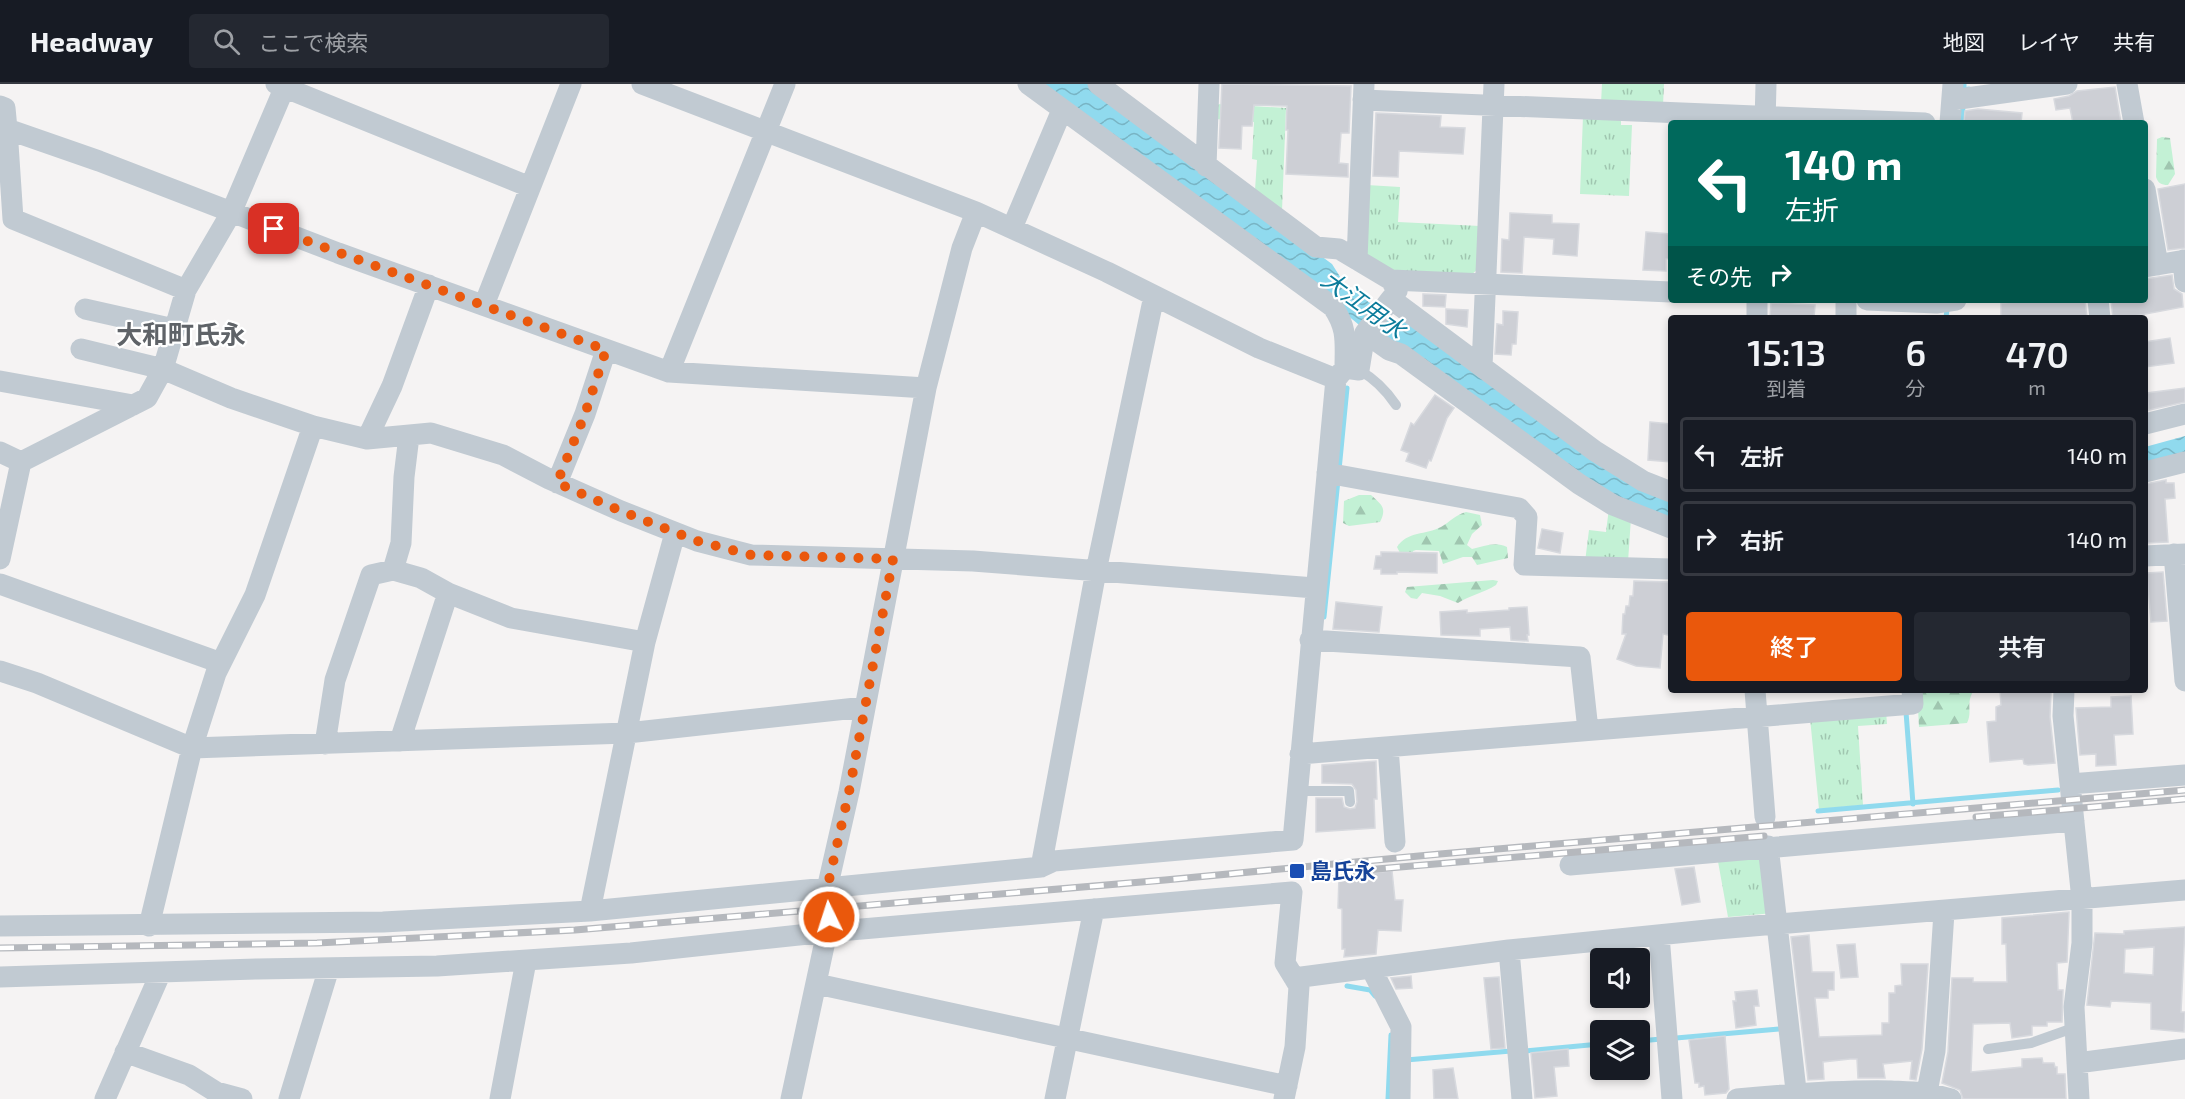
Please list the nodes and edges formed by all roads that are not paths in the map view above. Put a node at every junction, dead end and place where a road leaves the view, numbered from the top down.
1 (571, 84) edge
2 (642, 84) edge
3 (785, 84) edge
4 (1028, 84) edge
5 (1098, 84) edge
6 (1209, 84) edge
7 (1494, 84) edge
8 (1766, 84) edge
9 (2067, 84) edge
10 (2127, 84) edge
11 (282, 85) edge
12 (1363, 92) edge
13 (1953, 92) edge
14 (1493, 105) junction
15 (0, 106) edge
16 (1062, 111) junction
17 (1765, 120) edge
18 (1950, 120) edge
19 (2133, 120) edge
20 (7, 129) junction
21 (766, 132) junction
22 (1206, 166) junction
23 (530, 187) junction
24 (976, 212) junction
25 (231, 213) junction
26 (1012, 228) junction
27 (2148, 228) edge
28 (1357, 260) junction
29 (2184, 260) edge
30 (2151, 266) edge
31 (2185, 282) edge
32 (1485, 284) junction
33 (429, 285) junction
34 (186, 290) junction
35 (1668, 292) edge
36 (1389, 295) junction
37 (1154, 296) junction
38 (1911, 303) edge
39 (484, 305) junction
40 (1941, 305) edge
41 (85, 309) dead end
42 (174, 329) junction
43 (1365, 333) junction
44 (81, 348) dead end
45 (606, 350) junction
46 (1482, 367) junction
47 (163, 369) junction
48 (669, 372) junction
49 (1347, 372) junction
50 (0, 381) edge
51 (926, 388) junction
52 (133, 405) junction
53 (1396, 405) dead end
54 (2185, 414) edge
55 (2148, 423) edge
56 (313, 426) junction
57 (410, 435) junction
58 (367, 439) junction
59 (0, 452) edge
60 (21, 462) junction
61 (2185, 462) edge
62 (2148, 471) edge
63 (1335, 475) junction
64 (557, 483) junction
65 (1668, 491) edge
66 (1668, 527) edge
67 (3, 532) edge
68 (675, 532) junction
69 (2180, 554) edge
70 (2148, 556) edge
71 (0, 559) edge
72 (893, 559) junction
73 (1668, 569) edge
74 (393, 570) junction
75 (1096, 571) junction
76 (0, 584) edge
77 (1315, 588) junction
78 (448, 593) junction
79 (1319, 641) junction
80 (645, 642) junction
81 (221, 663) junction
82 (0, 671) edge
83 (2185, 681) edge
84 (1755, 693) edge
85 (1912, 693) edge
86 (2064, 693) edge
87 (865, 707) junction
88 (1757, 716) junction
89 (1588, 730) junction
90 (627, 733) junction
91 (400, 741) junction
92 (325, 744) junction
93 (1388, 747) junction
94 (192, 748) junction
95 (1300, 754) junction
96 (2185, 775) edge
97 (2070, 784) junction
98 (1297, 792) junction
99 (1350, 802) dead end
100 (1765, 817) dead end
101 (2074, 821) junction
102 (1395, 842) dead end
103 (1768, 846) junction
104 (1570, 865) dead end
105 (1041, 867) junction
106 (827, 889) junction
107 (2185, 890) edge
108 (2082, 900) junction
109 (1094, 909) junction
110 (590, 911) junction
111 (1944, 912) junction
112 (1778, 924) junction
113 (0, 926) edge
114 (149, 926) junction
115 (829, 932) junction
116 (1659, 935) junction
117 (1509, 950) junction
118 (526, 960) junction
119 (329, 968) junction
120 (1371, 968) junction
121 (161, 972) junction
122 (0, 977) edge
123 (1294, 978) junction
124 (817, 984) junction
125 (2076, 1027) junction
126 (1067, 1038) junction
127 (1988, 1048) dead end
128 (2185, 1049) edge
129 (125, 1052) junction
130 (2077, 1063) junction
131 (1285, 1092) edge
132 (1927, 1092) junction
133 (1797, 1096) edge
134 (105, 1099) edge
135 (242, 1099) edge
136 (290, 1099) edge
137 (500, 1099) edge
138 (791, 1099) edge
139 (1055, 1099) edge
140 (1400, 1099) edge
141 (1522, 1099) edge
142 (1672, 1099) edge
143 (1737, 1099) edge
144 (1951, 1099) edge
145 (2079, 1099) edge

1 - 23 street
2 - 21 street
3 - 21 street
4 - 16 street
5 - 22 street
6 - 22 street
7 - 14 street
8 - 17 street
9 - 13 street
10 - 19 street
11 - 23 street
11 - 25 street
12 - 14 street
12 - 28 street
13 - 18 street
14 - 17 street
14 - 32 street
15 - 20 street
16 - 26 street
16 - 49 street
20 - 25 street
20 - 34 street
21 - 24 street
21 - 48 street
22 - 28 street
23 - 39 street
24 - 26 street
24 - 51 street
25 - 33 street
25 - 34 street
26 - 37 street
27 - 30 street
28 - 36 street
29 - 30 street
29 - 31 street
32 - 35 street
32 - 36 street
32 - 46 street
33 - 39 street
33 - 58 street
34 - 42 street
36 - 43 street
36 - 46 street
37 - 49 street
37 - 75 street
38 - 40 street
39 - 45 street
41 - 42 street
42 - 47 street
43 - 49 street
43 - 66 street
44 - 47 street
45 - 48 street
45 - 64 street
46 - 65 street
47 - 52 street
47 - 56 street
48 - 51 street
49 - 53 lane
49 - 63 street
50 - 52 street
51 - 72 street
52 - 60 street
54 - 55 street
56 - 58 street
56 - 81 street
57 - 58 street
57 - 64 street
57 - 74 street
59 - 60 street
60 - 67 street
61 - 62 street
63 - 73 street
63 - 77 street
64 - 68 street
67 - 71 street
68 - 72 street
68 - 80 street
69 - 70 street
69 - 83 street
72 - 75 street
72 - 87 street
74 - 78 street
74 - 92 street
75 - 77 street
75 - 105 street
76 - 81 street
77 - 79 street
78 - 80 street
78 - 91 street
79 - 89 street
79 - 95 street
80 - 90 street
81 - 94 street
82 - 94 street
84 - 88 street
85 - 88 street
86 - 97 street
87 - 90 street
87 - 106 street
88 - 89 street
88 - 100 street
89 - 93 street
90 - 91 street
90 - 110 street
91 - 92 street
92 - 94 street
93 - 95 street
93 - 102 street
94 - 114 street
95 - 98 street
96 - 97 street
97 - 101 street
98 - 99 lane
98 - 105 street
101 - 103 street
101 - 108 street
103 - 104 street
103 - 112 street
105 - 106 street
106 - 110 street
106 - 115 street
107 - 108 street
108 - 111 street
108 - 125 street
109 - 115 street
109 - 123 street
109 - 126 street
110 - 114 street
111 - 112 street
111 - 132 street
112 - 116 street
112 - 133 street
113 - 114 street
115 - 118 street
115 - 124 street
116 - 117 street
116 - 142 street
117 - 120 street
117 - 141 street
118 - 119 street
118 - 137 street
119 - 121 street
119 - 136 street
120 - 123 street
120 - 140 street
121 - 122 street
121 - 129 street
123 - 131 street
124 - 126 street
124 - 138 street
125 - 127 lane
125 - 130 street
126 - 131 street
126 - 139 street
128 - 130 street
129 - 134 street
129 - 135 street
130 - 145 street
132 - 133 street
132 - 144 street
133 - 143 street

